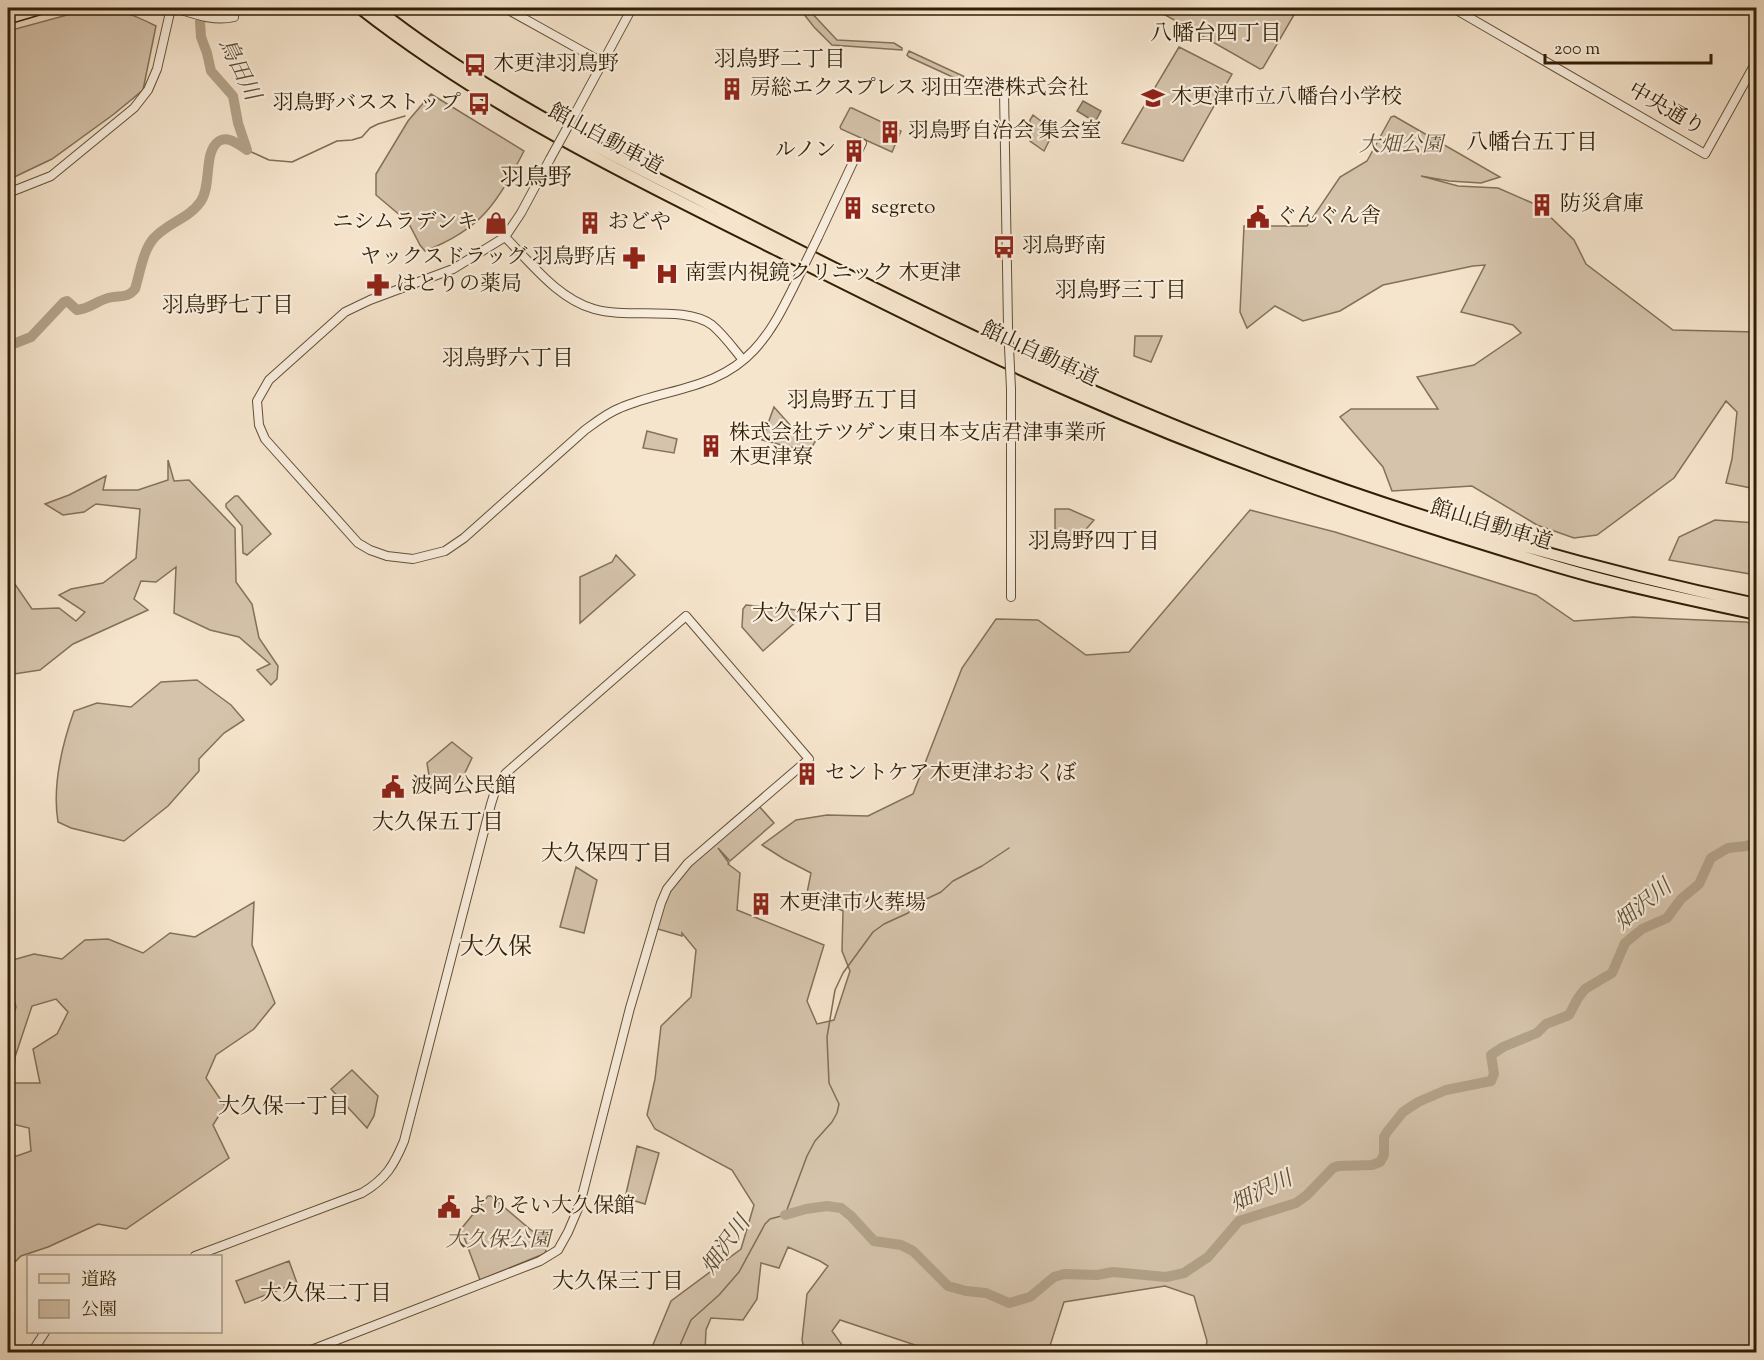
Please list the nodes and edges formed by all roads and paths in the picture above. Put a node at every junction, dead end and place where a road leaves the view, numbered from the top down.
1 (45, 8) edge
2 (173, 8) edge
3 (360, 8) edge
4 (376, 8) edge
5 (505, 8) edge
6 (632, 8) edge
7 (1453, 8) edge
8 (234, 17) dead end
9 (8, 19) edge
10 (602, 62) junction
11 (1756, 62) edge
12 (1004, 91) dead end
13 (862, 143) dead end
14 (8, 193) edge
15 (505, 237) junction
16 (743, 360) junction
17 (1011, 597) dead end
18 (1756, 604) edge
19 (1756, 614) edge
20 (200, 1255) edge
21 (44, 1333) edge
22 (32, 1353) edge
23 (306, 1353) edge

1 - 9 main road
2 - 8 street
2 - 14 street
3 - 19 highway, 館山自動車道
4 - 18 highway, 館山自動車道
5 - 10 street
6 - 10 street
7 - 11 street, 中央通り
10 - 15 street, bridge
12 - 17 street, bridge
13 - 16 street, bridge
15 - 16 street
15 - 16 street
20 - 23 street
21 - 22 street

